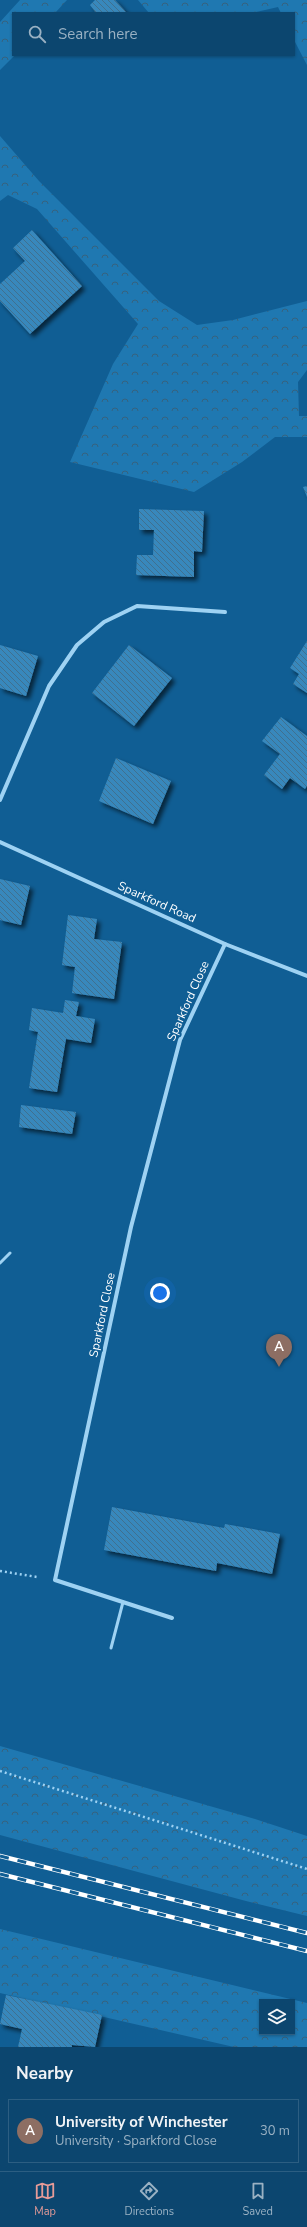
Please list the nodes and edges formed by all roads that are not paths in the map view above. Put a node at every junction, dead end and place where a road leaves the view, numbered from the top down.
1 (225, 612) dead end
2 (0, 800) edge
3 (0, 842) edge
4 (225, 944) junction
5 (307, 976) edge
6 (10, 1253) dead end
7 (0, 1262) edge
8 (123, 1602) junction
9 (172, 1618) dead end
10 (110, 1648) dead end

1 - 2 street
3 - 4 street, Sparkford Road
4 - 5 street, Sparkford Road
4 - 8 street, Sparkford Close
6 - 7 lane
8 - 9 street
8 - 10 lane

